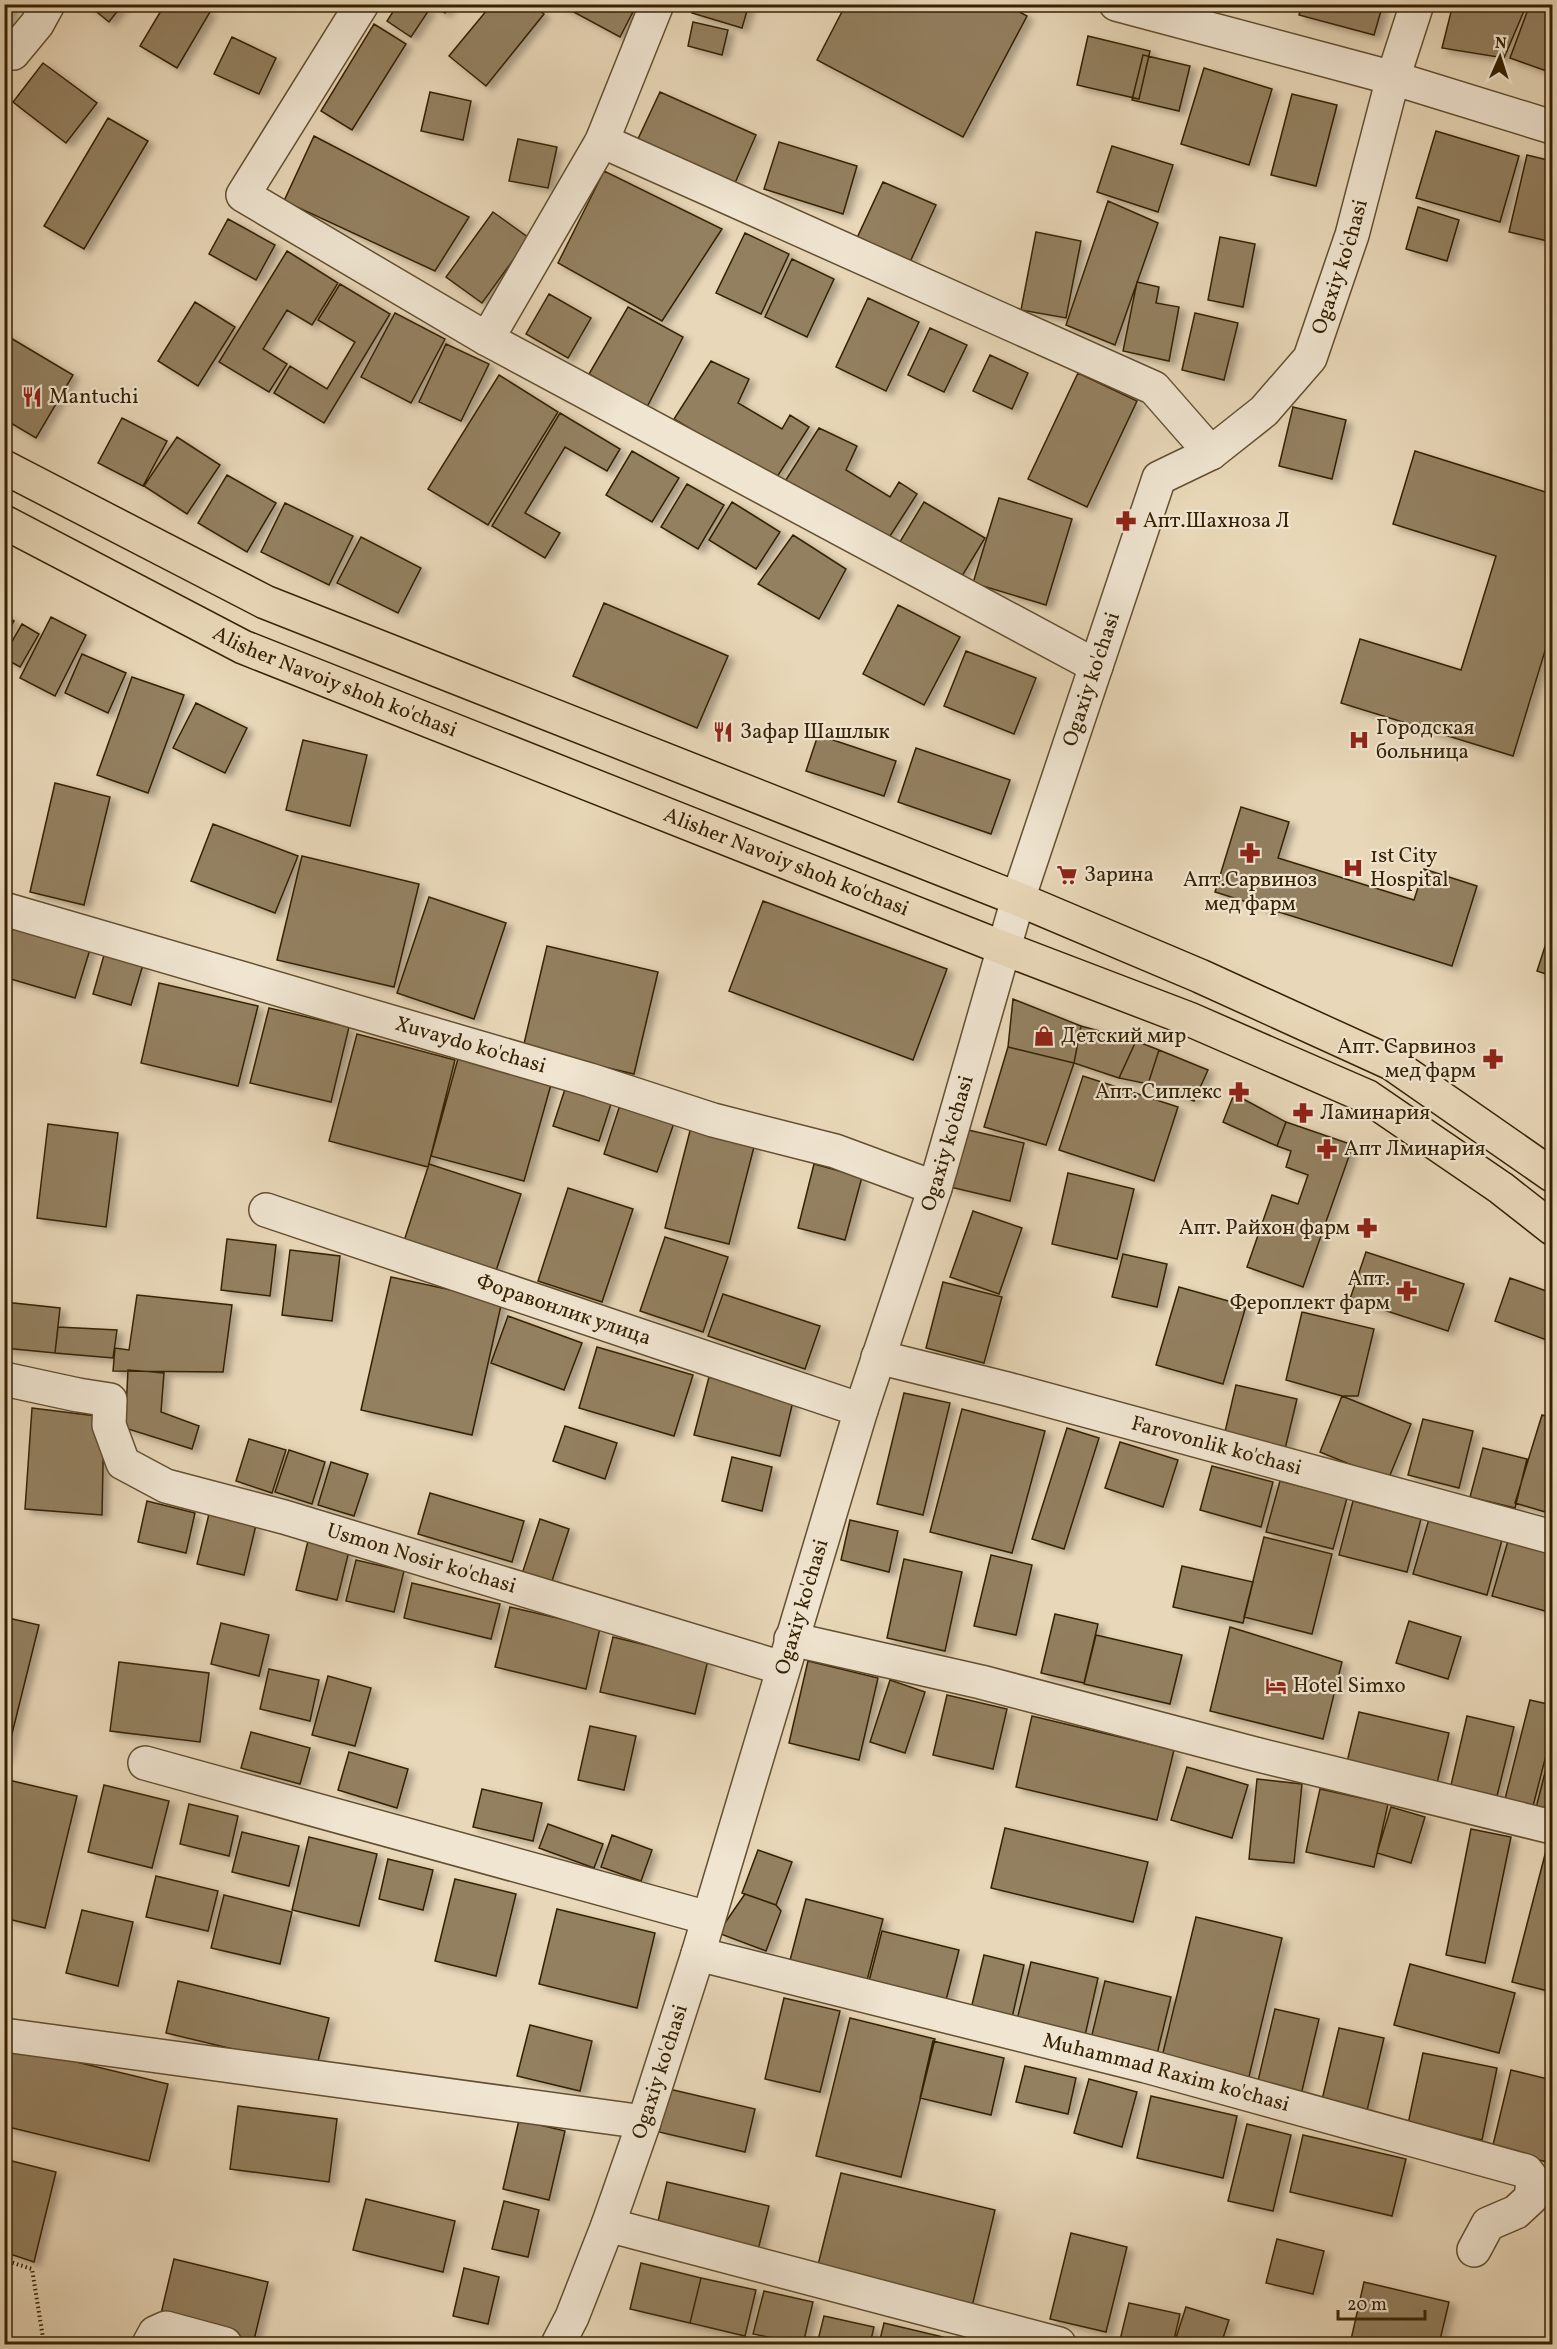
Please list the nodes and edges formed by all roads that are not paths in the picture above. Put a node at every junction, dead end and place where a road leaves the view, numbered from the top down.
1 (48, 4) edge
2 (362, 4) edge
3 (657, 4) edge
4 (1116, 4) edge
5 (1417, 4) edge
6 (4, 52) edge
7 (1393, 78) junction
8 (1552, 127) edge
9 (602, 141) junction
10 (487, 339) junction
11 (1211, 453) junction
12 (4, 467) edge
13 (4, 522) edge
14 (1096, 666) junction
15 (1018, 899) junction
16 (4, 909) edge
17 (1003, 948) junction
18 (1552, 1175) edge
19 (935, 1188) junction
20 (266, 1210) dead end
21 (1552, 1228) edge
22 (878, 1357) junction
23 (4, 1379) edge
24 (861, 1410) junction
25 (1552, 1537) edge
26 (787, 1654) junction
27 (145, 1763) dead end
28 (1552, 1827) edge
29 (708, 1918) junction
30 (698, 1954) junction
31 (4, 2035) edge
32 (644, 2122) junction
33 (608, 2225) junction
34 (1474, 2250) dead end
35 (149, 2344) edge
36 (225, 2344) edge
37 (558, 2344) edge
38 (1059, 2344) edge

1 - 6 street
2 - 10 street
3 - 9 street
4 - 7 street
5 - 7 street, Ogaxiy ko'chasi
7 - 8 street
7 - 11 street, Ogaxiy ko'chasi
9 - 10 street
9 - 11 street
10 - 14 street
11 - 14 street, Ogaxiy ko'chasi
12 - 15 main road
13 - 17 main road, Alisher Navoiy shoh ko'chasi
14 - 15 street, Ogaxiy ko'chasi
15 - 17 street, Ogaxiy ko'chasi
15 - 18 main road
16 - 19 street, Xuvaydo ko'chasi
17 - 19 street, Ogaxiy ko'chasi
17 - 21 main road, Alisher Navoiy shoh ko'chasi
19 - 22 street, Ogaxiy ko'chasi
20 - 24 street, Форавонлик улица
22 - 24 street, Ogaxiy ko'chasi
22 - 25 street, Farovonlik ko'chasi
23 - 26 street, Usmon Nosir ko'chasi
24 - 26 street, Ogaxiy ko'chasi
26 - 28 street, Usmon Nosir ko'chasi
26 - 29 street, Ogaxiy ko'chasi
27 - 29 street
29 - 30 street, Ogaxiy ko'chasi
30 - 32 street, Ogaxiy ko'chasi
30 - 34 street, Muhammad Raxim ko'chasi
31 - 32 street
32 - 33 street, Ogaxiy ko'chasi
33 - 37 street, Ogaxiy ko'chasi
33 - 38 street
35 - 36 street

